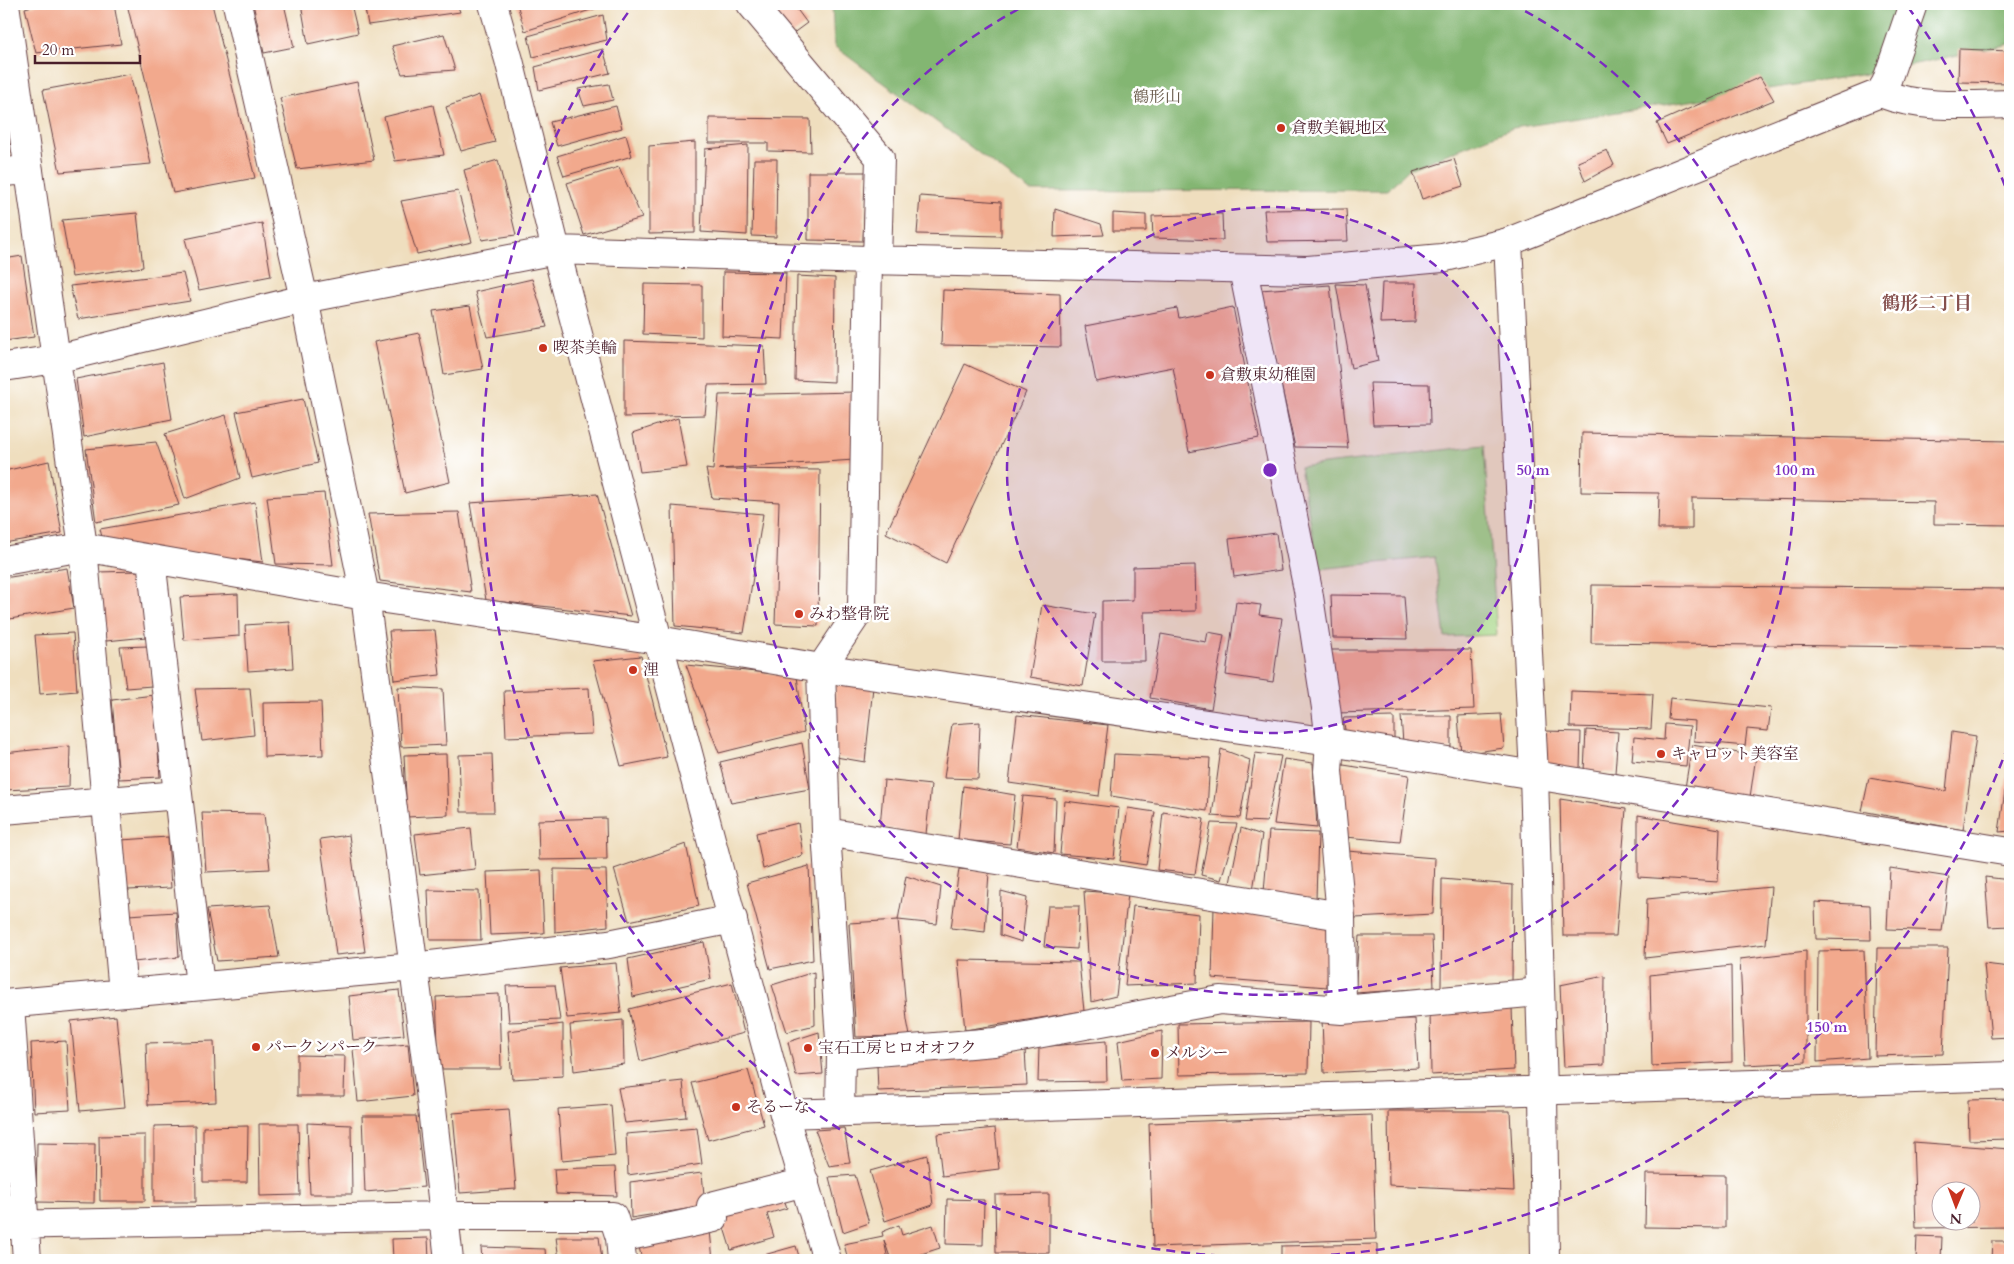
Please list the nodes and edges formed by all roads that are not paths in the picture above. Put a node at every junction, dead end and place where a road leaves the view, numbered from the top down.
1 (5, 4) edge
2 (237, 4) edge
3 (493, 4) edge
4 (751, 4) edge
5 (1912, 4) edge
6 (1880, 93) junction
7 (2010, 104) edge
8 (16, 171) edge
9 (1508, 242) junction
10 (556, 250) junction
11 (873, 260) junction
12 (1243, 269) junction
13 (304, 299) junction
14 (56, 359) junction
15 (4, 367) edge
16 (83, 547) junction
17 (151, 559) junction
18 (4, 561) edge
19 (365, 596) junction
20 (658, 640) junction
21 (821, 668) junction
22 (1330, 742) junction
23 (1534, 775) junction
24 (178, 795) junction
25 (105, 802) junction
26 (4, 810) edge
27 (826, 832) junction
28 (2010, 852) edge
29 (1341, 916) junction
30 (733, 919) junction
31 (414, 966) junction
32 (200, 986) junction
33 (1540, 992) junction
34 (123, 993) junction
35 (7, 1004) edge
36 (1342, 1010) junction
37 (841, 1055) junction
38 (2010, 1076) edge
39 (1544, 1091) junction
40 (840, 1112) junction
41 (784, 1114) junction
42 (805, 1182) junction
43 (443, 1216) junction
44 (14, 1224) edge
45 (621, 1249) edge
46 (27, 1260) edge
47 (449, 1260) edge
48 (827, 1260) edge
49 (1545, 1260) edge

1 - 8 street
2 - 13 street
3 - 10 street
4 - 11 street
5 - 6 street
6 - 7 street
6 - 9 street
8 - 14 street
9 - 12 street
9 - 23 street
10 - 11 street
10 - 13 street
10 - 20 street
11 - 12 street
11 - 21 street
12 - 22 street
13 - 14 street
13 - 19 street
14 - 15 street
14 - 16 street
16 - 17 street
16 - 18 street
16 - 25 street
17 - 19 street
17 - 24 street
19 - 20 street
19 - 31 street
20 - 21 street
20 - 30 street
21 - 22 street
21 - 27 street
22 - 23 street
22 - 29 street
23 - 28 street
23 - 33 street
24 - 25 street
24 - 32 street
25 - 26 street
25 - 34 street
27 - 29 street
27 - 37 street
29 - 36 street
30 - 31 street
30 - 41 street
31 - 32 street
31 - 43 street
32 - 34 street
33 - 36 street
33 - 39 street
34 - 35 street
35 - 44 street
36 - 37 street
37 - 40 street
38 - 39 street
39 - 40 street
39 - 49 street
40 - 41 street
41 - 42 street
42 - 45 street
42 - 48 street
43 - 44 street
43 - 45 street
43 - 47 street
44 - 46 street

